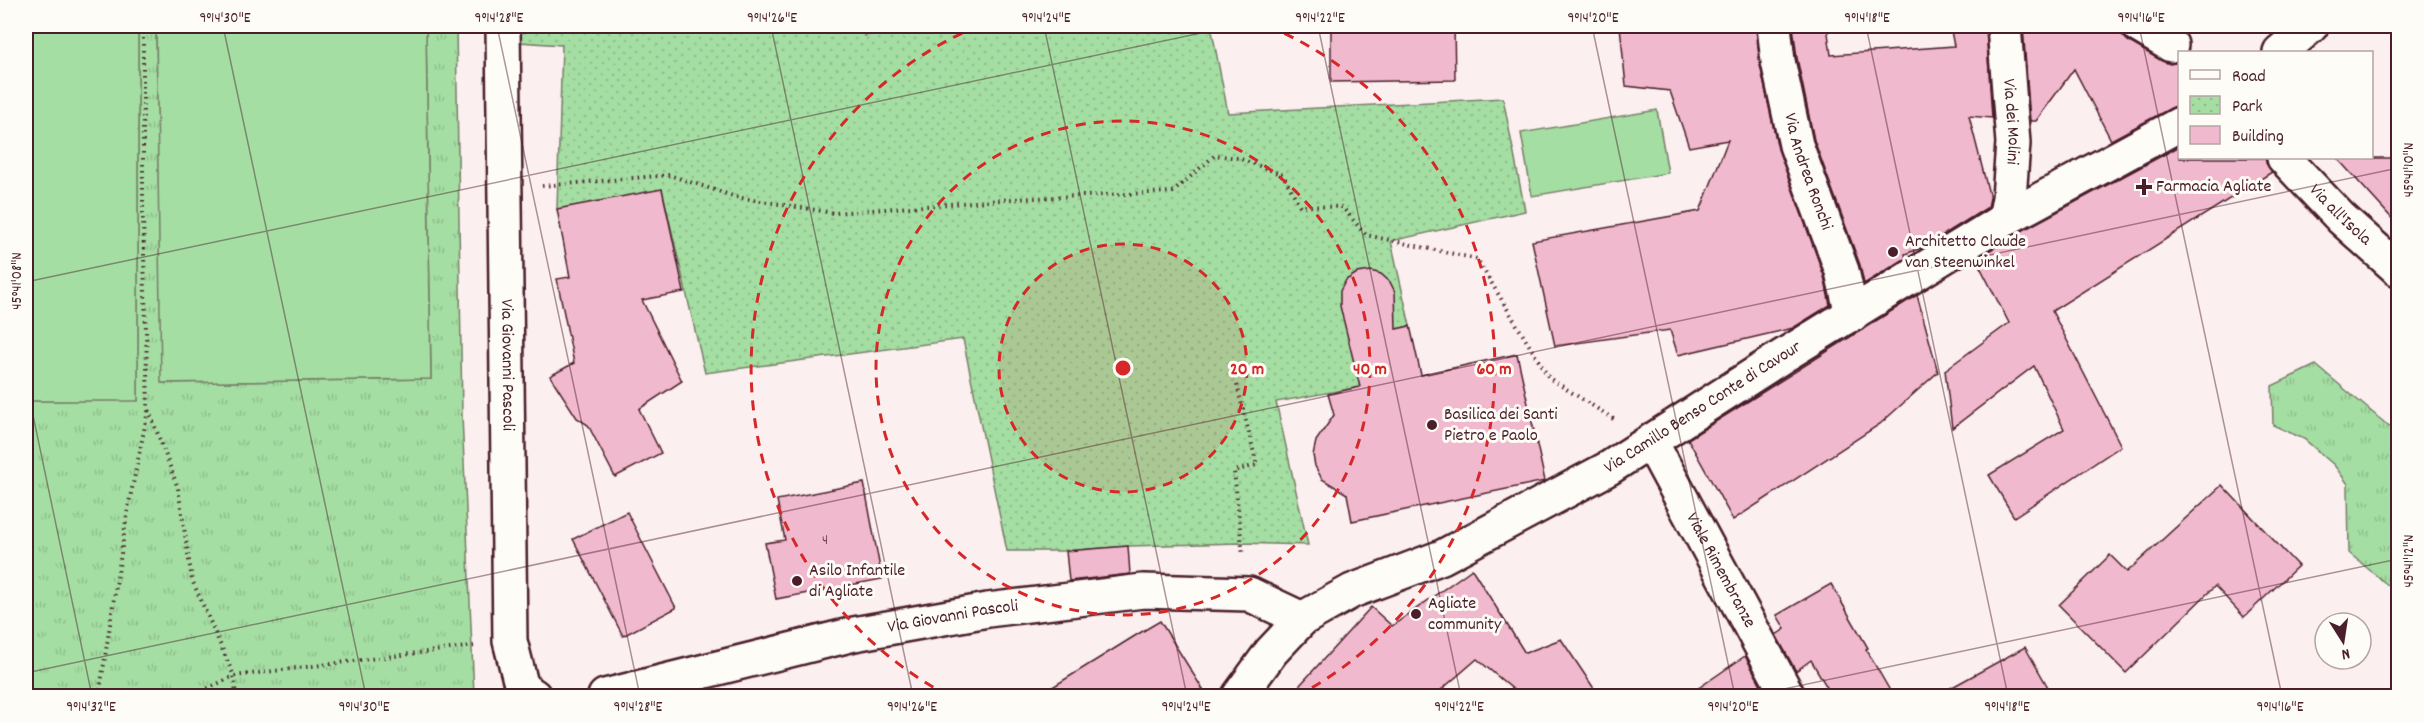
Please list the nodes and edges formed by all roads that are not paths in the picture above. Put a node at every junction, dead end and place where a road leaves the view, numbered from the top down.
1 (503, 26) edge
2 (1774, 26) edge
3 (2004, 26) edge
4 (2139, 26) edge
5 (2311, 26) edge
6 (2170, 45) dead end
7 (2281, 51) edge
8 (2178, 125) edge
9 (2285, 159) edge
10 (2005, 219) junction
11 (2398, 269) edge
12 (1852, 315) junction
13 (1651, 442) junction
14 (1302, 619) junction
15 (534, 696) edge
16 (605, 696) edge
17 (1239, 696) edge
18 (1788, 696) edge

1 - 15 street, Via Giovanni Pascoli
2 - 12 street, Via Andrea Ronchi
3 - 10 street, Via dei Molini
4 - 6 street
5 - 7 street
8 - 10 street, Via Camillo Benso Conte di Cavour
9 - 11 street, Via all'Isola
10 - 12 street, Via Camillo Benso Conte di Cavour
12 - 13 street, Via Camillo Benso Conte di Cavour
13 - 14 street, Via Camillo Benso Conte di Cavour
13 - 18 street, Viale Rimembranze
14 - 16 street, Via Giovanni Pascoli
14 - 17 street, Via Camillo Benso Conte di Cavour

